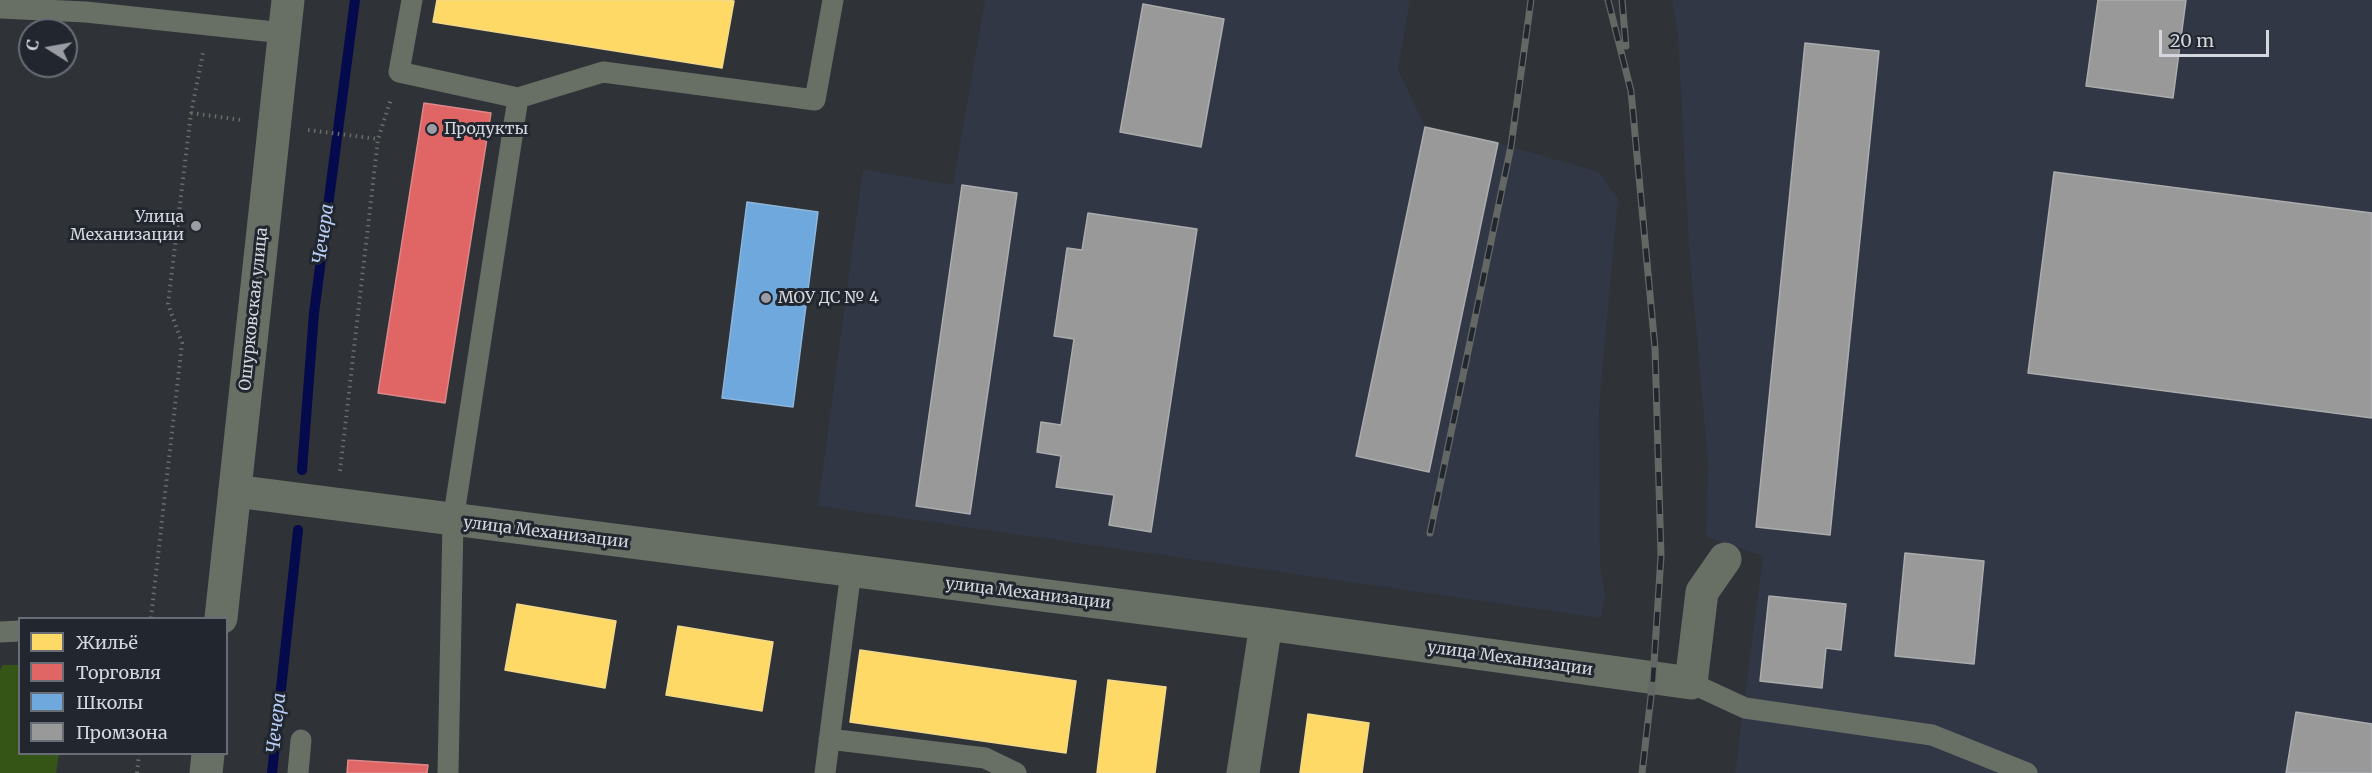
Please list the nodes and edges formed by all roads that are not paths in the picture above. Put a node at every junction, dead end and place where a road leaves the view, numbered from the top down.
1 (288, 0) edge
2 (412, 0) edge
3 (833, 0) edge
4 (85, 6) edge
5 (0, 8) edge
6 (284, 33) junction
7 (518, 98) junction
8 (235, 491) junction
9 (453, 521) junction
10 (1725, 559) dead end
11 (851, 571) junction
12 (221, 617) edge
13 (1266, 624) junction
14 (18, 631) edge
15 (0, 632) edge
16 (1691, 683) junction
17 (829, 739) junction
18 (301, 740) dead end
19 (208, 755) edge
20 (206, 773) edge
21 (298, 773) edge
22 (448, 773) edge
23 (825, 773) edge
24 (1016, 773) edge
25 (1243, 773) edge
26 (2028, 773) edge

1 - 6 street, Ошурковская улица
2 - 7 lane
3 - 7 lane
4 - 5 lane
4 - 6 lane
6 - 8 street, Ошурковская улица
7 - 9 lane
8 - 9 street, улица Механизации
8 - 12 street, Ошурковская улица
9 - 11 street, улица Механизации
9 - 22 lane
10 - 16 street
11 - 13 street, улица Механизации
11 - 17 lane
13 - 16 street, улица Механизации
13 - 25 street
14 - 15 lane
16 - 26 lane
17 - 23 lane
17 - 24 lane
18 - 21 lane
19 - 20 street

